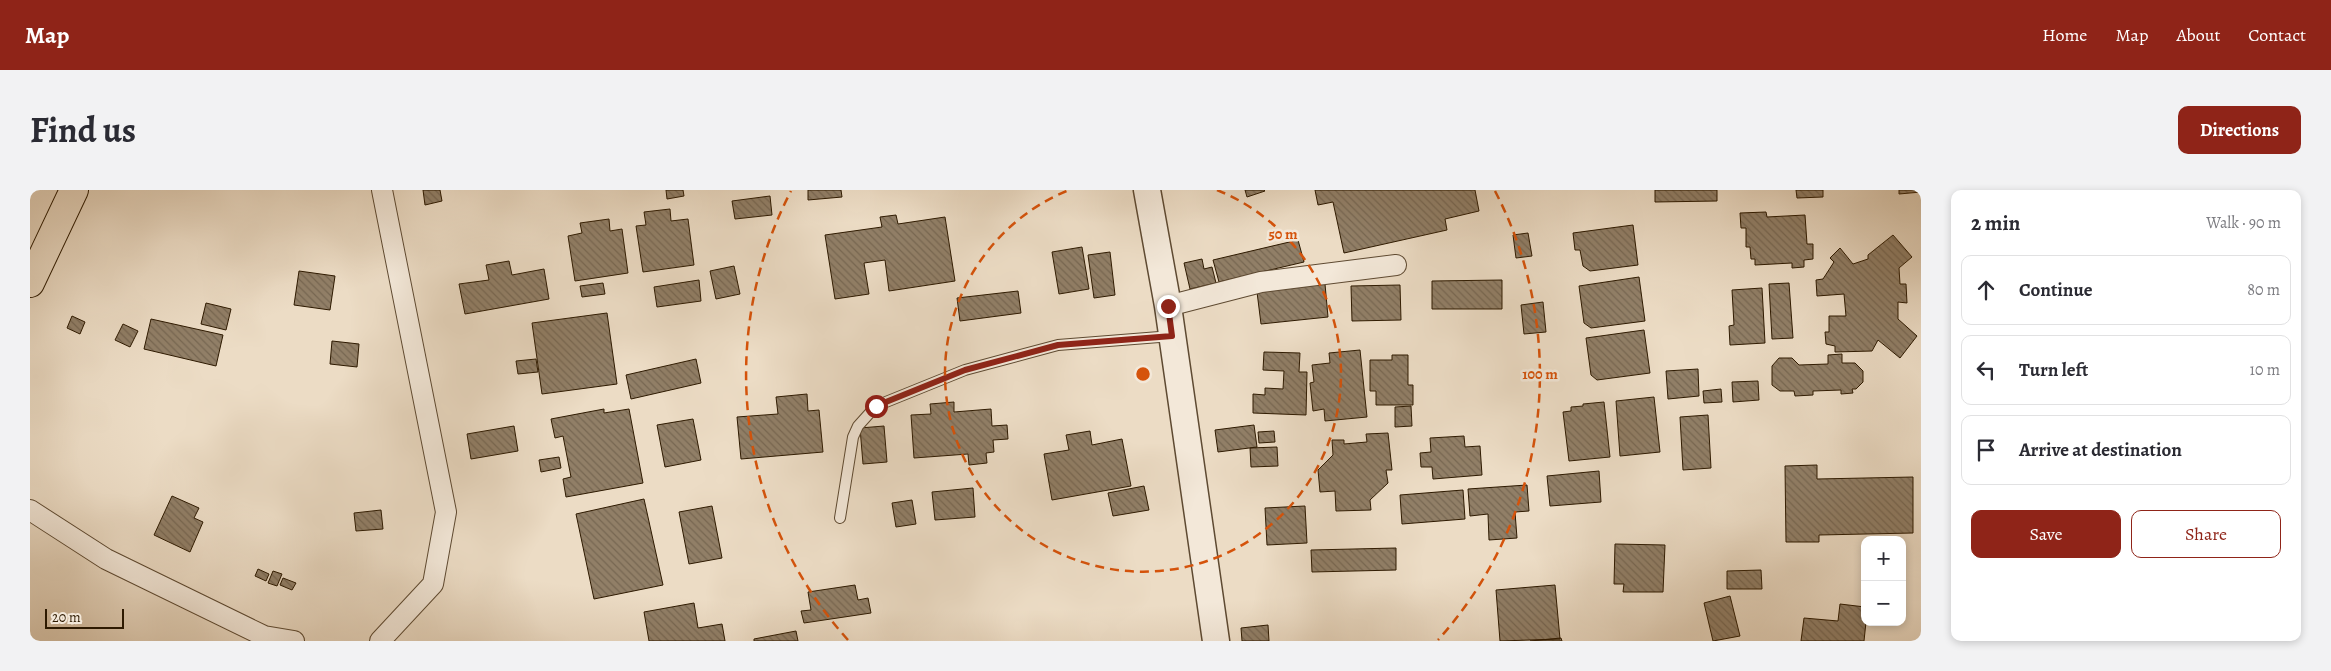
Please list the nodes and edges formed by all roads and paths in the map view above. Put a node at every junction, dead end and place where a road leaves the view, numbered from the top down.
1 (74, 190) edge
2 (382, 190) edge
3 (1147, 190) edge
4 (1396, 265) dead end
5 (30, 283) edge
6 (1168, 306) junction
7 (1172, 336) junction
8 (30, 510) edge
9 (840, 518) dead end
10 (294, 641) edge
11 (380, 641) edge
12 (1216, 641) edge

1 - 5 main road
2 - 11 street
3 - 6 street
4 - 6 street
6 - 7 street
7 - 9 lane
7 - 12 street
8 - 10 street

